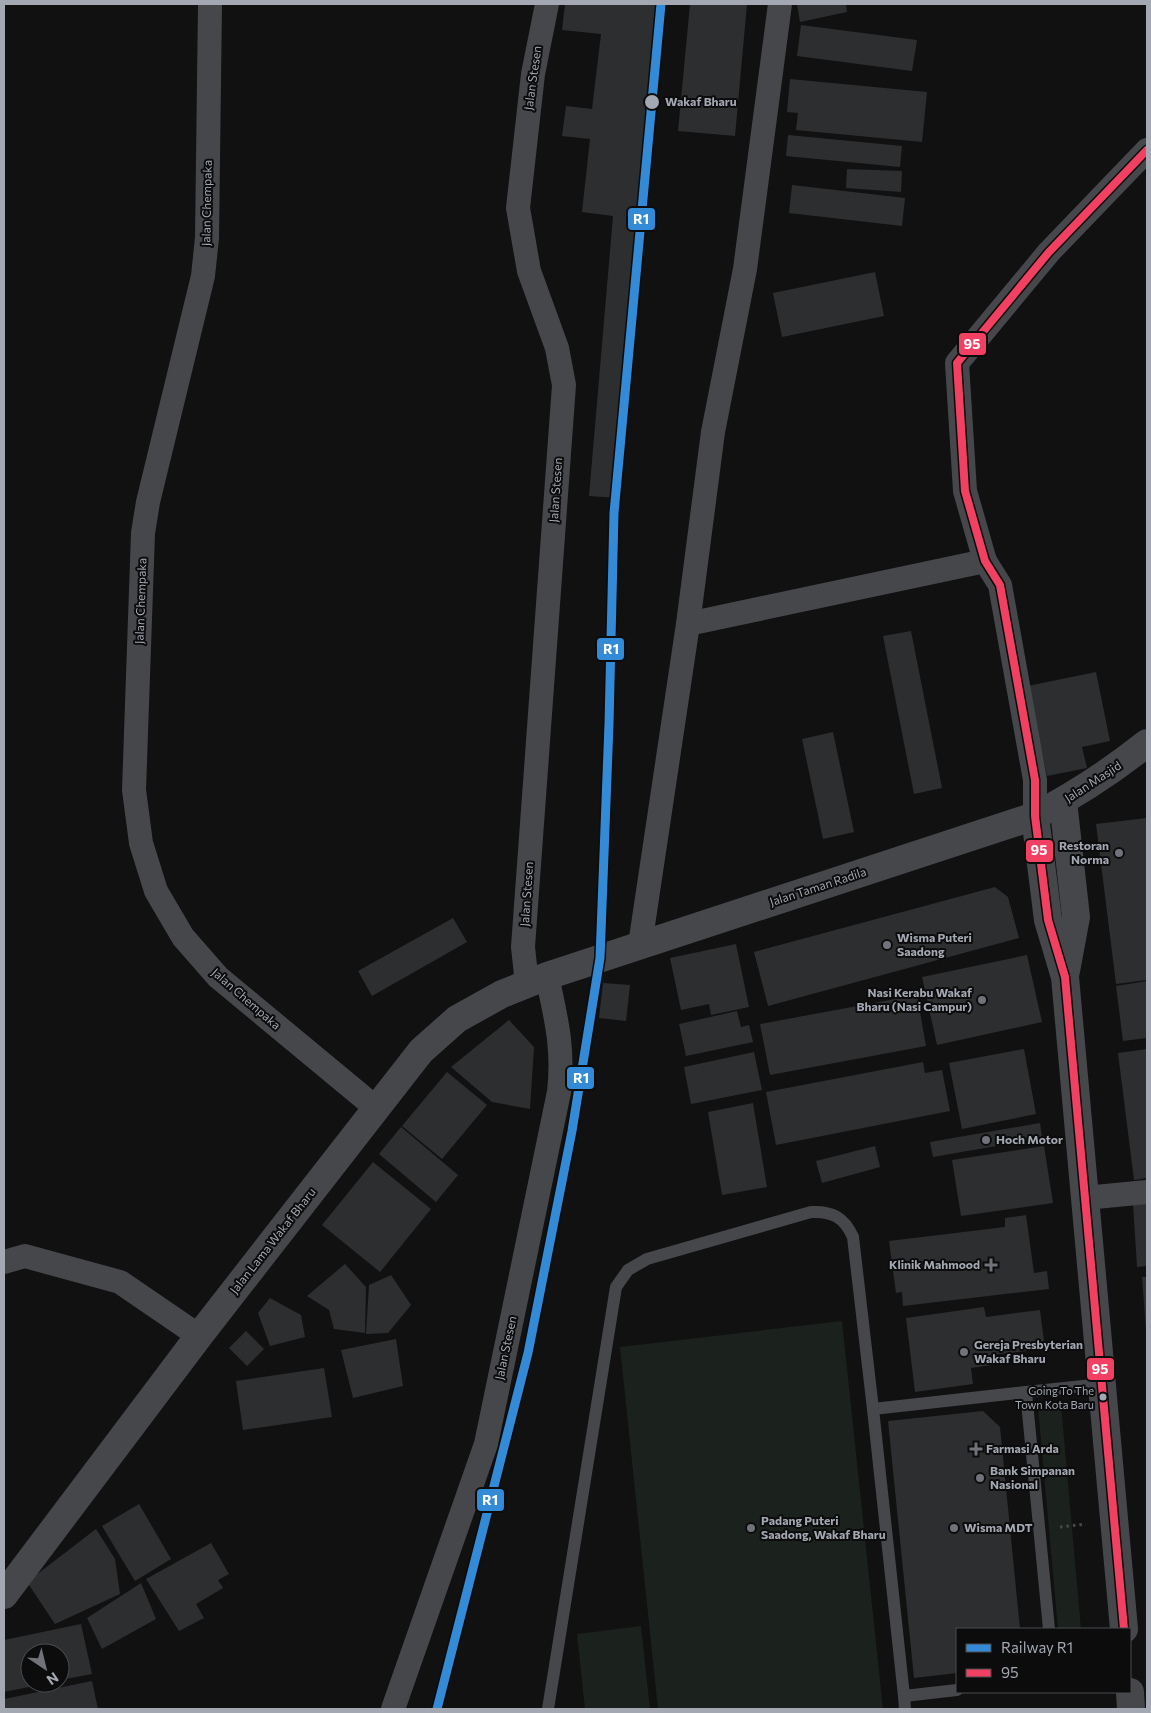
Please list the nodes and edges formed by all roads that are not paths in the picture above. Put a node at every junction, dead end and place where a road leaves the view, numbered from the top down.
1 (210, 4) edge
2 (547, 4) edge
3 (780, 4) edge
4 (1147, 150) edge
5 (985, 561) junction
6 (688, 624) junction
7 (1147, 743) edge
8 (1063, 801) junction
9 (1035, 816) junction
10 (640, 945) junction
11 (600, 958) joint
12 (1065, 977) junction
13 (537, 980) junction
14 (376, 1108) junction
15 (1147, 1192) edge
16 (1084, 1198) junction
17 (4, 1262) edge
18 (199, 1336) junction
19 (1102, 1384) junction
20 (1026, 1392) junction
21 (873, 1409) junction
22 (7, 1587) edge
23 (1049, 1628) edge
24 (1124, 1628) edge
25 (956, 1690) edge
26 (1130, 1693) edge
27 (904, 1696) junction
28 (392, 1709) edge
29 (548, 1709) edge
30 (905, 1709) edge
31 (1131, 1709) edge
32 (1142, 1709) edge
33 (1147, 1709) edge

1 - 14 street, Jalan Chempaka
2 - 13 street, Jalan Stesen
3 - 6 street
4 - 5 street
5 - 6 street
5 - 9 street
6 - 10 street
7 - 8 street, Jalan Masjid
8 - 9 street, Jalan Masjid
8 - 12 street
9 - 10 street, Jalan Taman Radila
9 - 12 street
10 - 11 street, Jalan Taman Radila
11 - 13 street, Jalan Lama Wakaf Bharu
12 - 16 street
13 - 14 street, Jalan Lama Wakaf Bharu
13 - 28 street, Jalan Stesen
14 - 18 street, Jalan Lama Wakaf Bharu
15 - 16 street
16 - 19 street
17 - 18 street
18 - 22 street, Jalan Lama Wakaf Bharu
19 - 20 lane
19 - 24 street
20 - 21 lane
20 - 23 lane
21 - 27 lane
21 - 29 lane
25 - 27 lane
26 - 31 street
27 - 30 lane
32 - 33 street

